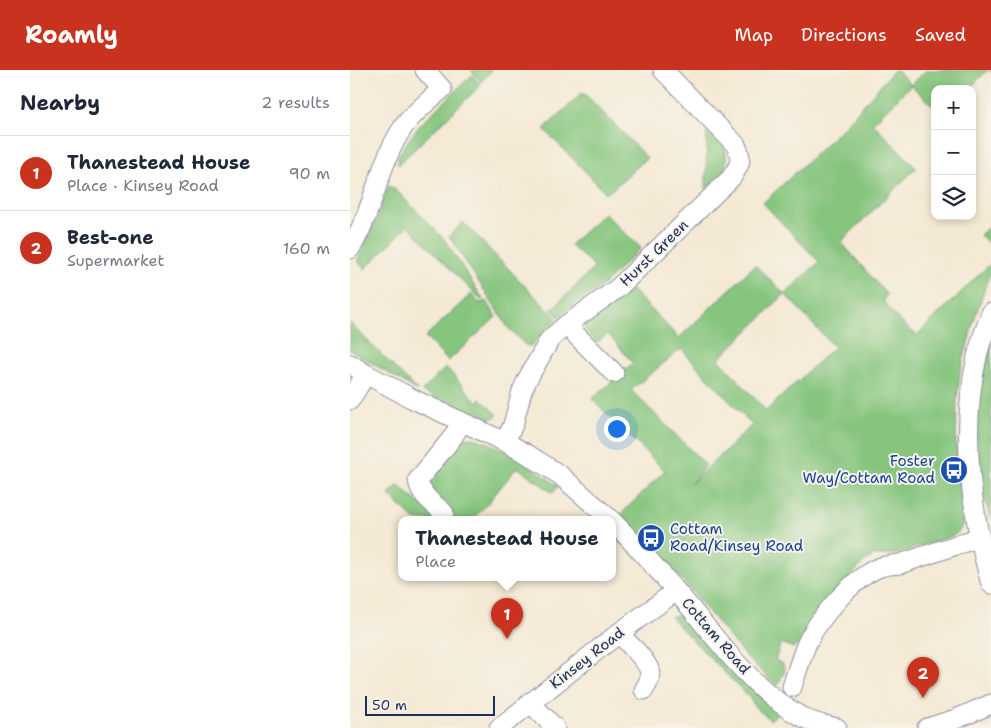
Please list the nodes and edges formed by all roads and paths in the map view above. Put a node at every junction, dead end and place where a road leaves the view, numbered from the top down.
1 (425, 70) edge
2 (663, 70) edge
3 (352, 240) edge
4 (991, 313) edge
5 (566, 325) junction
6 (358, 369) edge
7 (614, 373) dead end
8 (350, 400) edge
9 (460, 421) junction
10 (505, 442) junction
11 (444, 513) dead end
12 (606, 516) edge
13 (616, 525) edge
14 (980, 537) junction
15 (991, 584) edge
16 (676, 591) junction
17 (619, 633) junction
18 (792, 687) dead end
19 (644, 690) dead end
20 (530, 702) junction
21 (991, 704) edge
22 (799, 723) edge
23 (499, 728) edge
24 (555, 728) edge
25 (837, 728) edge
26 (927, 728) edge

1 - 3 street
2 - 5 street, Hurst Green
4 - 14 street
5 - 7 street
5 - 10 street, Hurst Green
6 - 8 street
6 - 9 street, Cottam Road
9 - 10 street, Cottam Road
9 - 11 street
10 - 12 street, Cottam Road
13 - 16 street, Cottam Road
14 - 15 street
14 - 18 street
16 - 17 street, Kinsey Road
16 - 22 street, Cottam Road
17 - 19 street
17 - 20 street, Kinsey Road
20 - 23 street, Kinsey Road
20 - 24 street
21 - 26 street
22 - 25 street, Cottam Road

